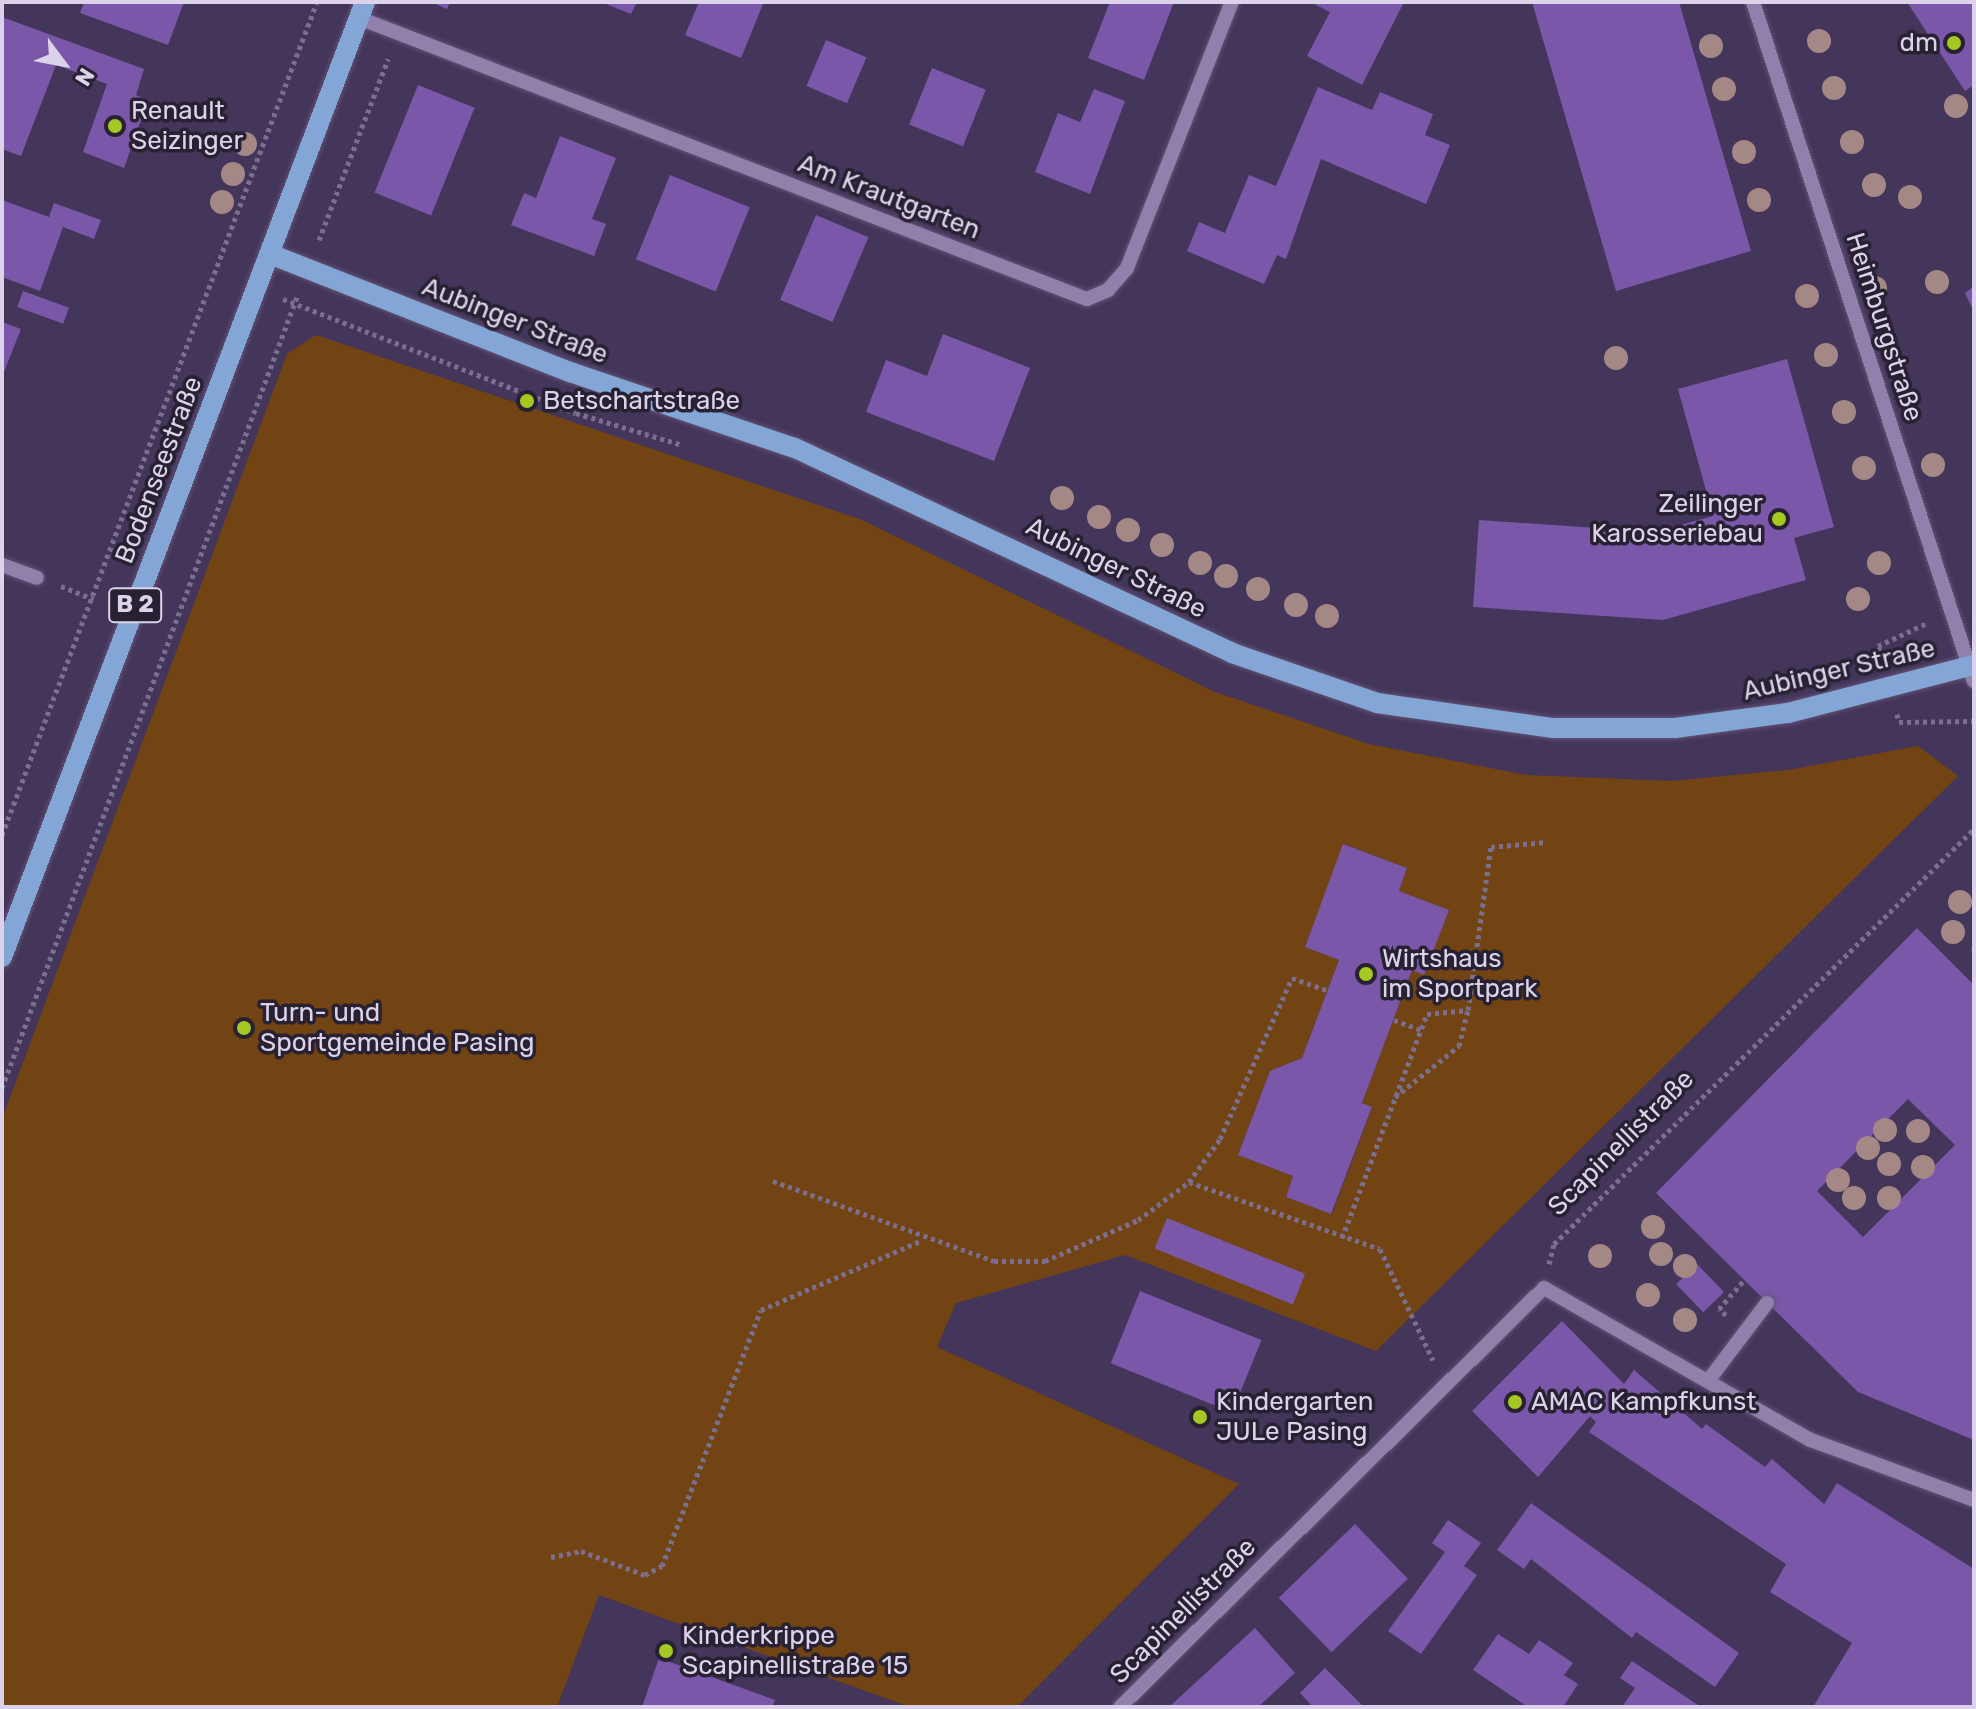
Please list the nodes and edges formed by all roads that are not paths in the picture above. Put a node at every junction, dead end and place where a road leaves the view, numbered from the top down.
1 (1232, 2) edge
2 (1753, 2) edge
3 (362, 10) edge
4 (270, 254) junction
5 (2, 565) edge
6 (37, 578) road end
7 (1973, 671) edge
8 (2, 957) edge
9 (1767, 1303) dead end
10 (1708, 1381) junction
11 (1974, 1500) edge
12 (1120, 1707) edge

1 - 3 street, Am Krautgarten
2 - 7 street, Heimburgstraße
3 - 4 main road, Bodenseestraße / B 2
4 - 7 main road, Aubinger Straße
4 - 8 main road, Bodenseestraße / B 2
5 - 6 street
9 - 10 street
10 - 11 street
10 - 12 street, Scapinellistraße

